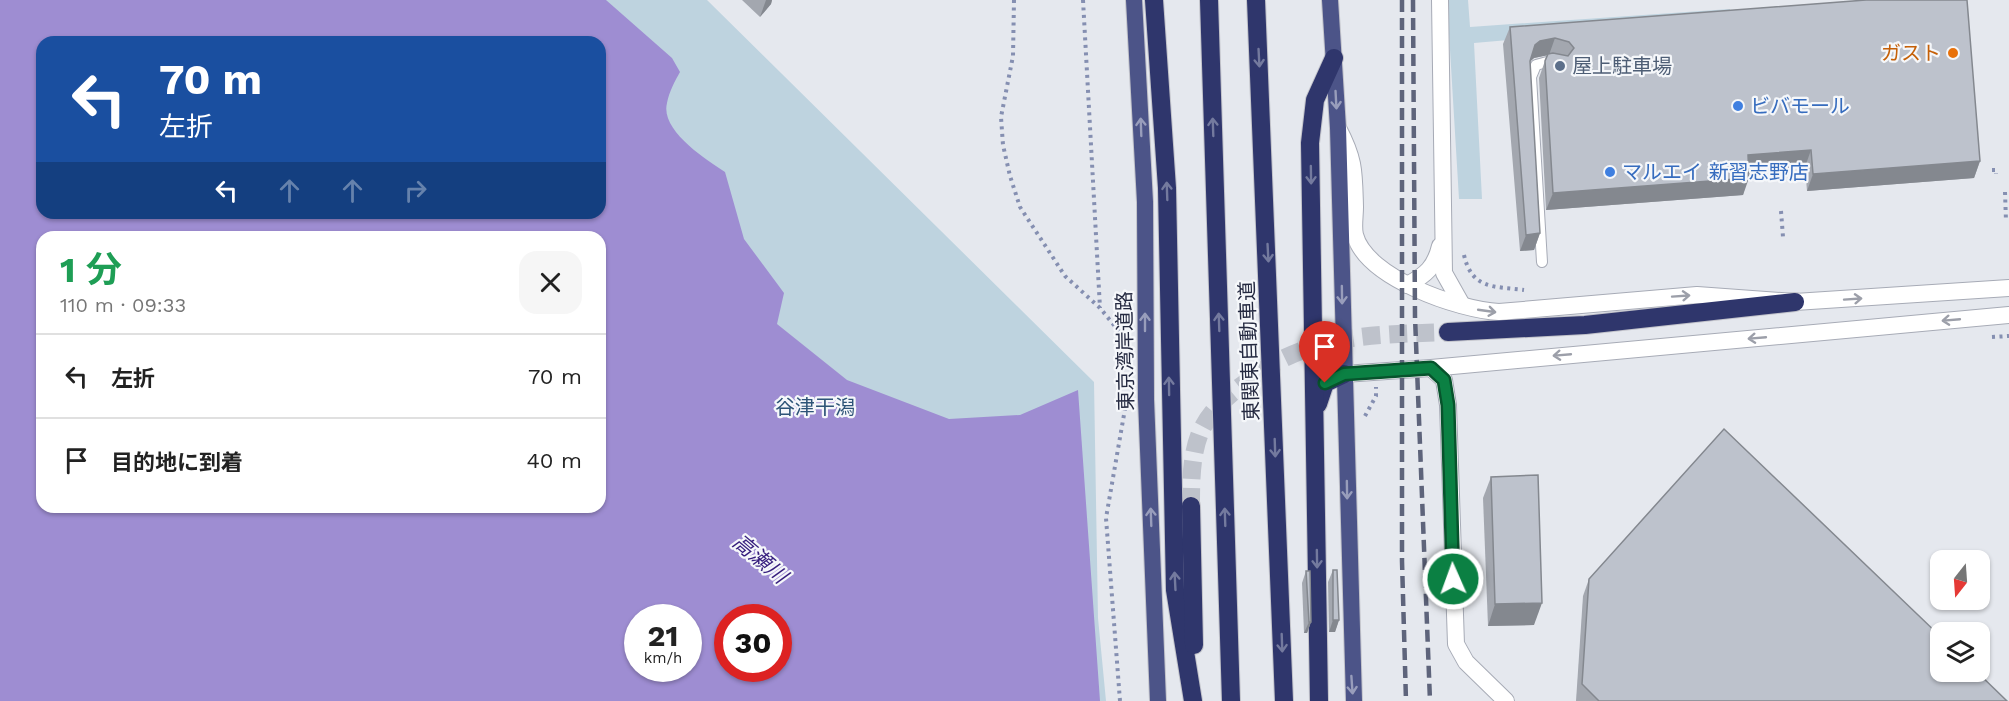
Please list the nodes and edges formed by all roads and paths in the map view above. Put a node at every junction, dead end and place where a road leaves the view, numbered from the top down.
1 (1014, 0) edge
2 (1083, 0) edge
3 (1134, 0) edge
4 (1154, 0) edge
5 (1209, 0) edge
6 (1256, 0) edge
7 (1330, 0) edge
8 (1440, 0) edge
9 (1334, 58) junction
10 (1560, 66) edge
11 (1338, 128) junction
12 (1992, 170) dead end
13 (1996, 174) dead end
14 (2005, 192) dead end
15 (1781, 211) dead end
16 (2006, 220) dead end
17 (1444, 222) junction
18 (1783, 237) dead end
19 (1542, 262) dead end
20 (1407, 285) junction
21 (2009, 288) edge
22 (1795, 303) junction
23 (1462, 305) junction
24 (1100, 308) junction
25 (2009, 315) edge
26 (1449, 332) tunnel mouth
27 (1127, 352) dead end
28 (1480, 363) junction
29 (1431, 368) junction
30 (1375, 372) junction
31 (1344, 374) junction
32 (1128, 396) dead end
33 (1448, 405) junction
34 (1362, 424) dead end
35 (1315, 439) junction
36 (1191, 506) tunnel mouth
37 (1119, 701) edge
38 (1158, 701) edge
39 (1195, 701) edge
40 (1231, 701) edge
41 (1284, 701) edge
42 (1319, 701) edge
43 (1354, 701) edge
44 (1506, 701) edge

1 - 24 path
2 - 24 path
38 -> 3 highway, 東京湾岸道路
39 -> 4 highway
40 -> 5 highway, 東関東自動車道
6 -> 41 highway, 東関東自動車道
7 - 9 highway
8 - 17 street
9 -> 11 highway
9 -> 35 highway
10 - 19 lane
11 - 20 street
11 -> 31 highway
12 - 13 path
14 - 16 path
15 - 18 path
17 - 20 street
17 - 23 street
20 - 23 street
22 -> 21 street
23 -> 22 street
22 - 26 highway
24 - 27 path
25 -> 28 street
28 - 29 street
28 - 33 street
29 - 30 street
29 - 33 street
30 - 31 street
30 - 34 path
31 - 35 highway
31 -> 43 highway
32 - 37 path
33 - 44 street
35 -> 42 highway
36 - 39 highway

